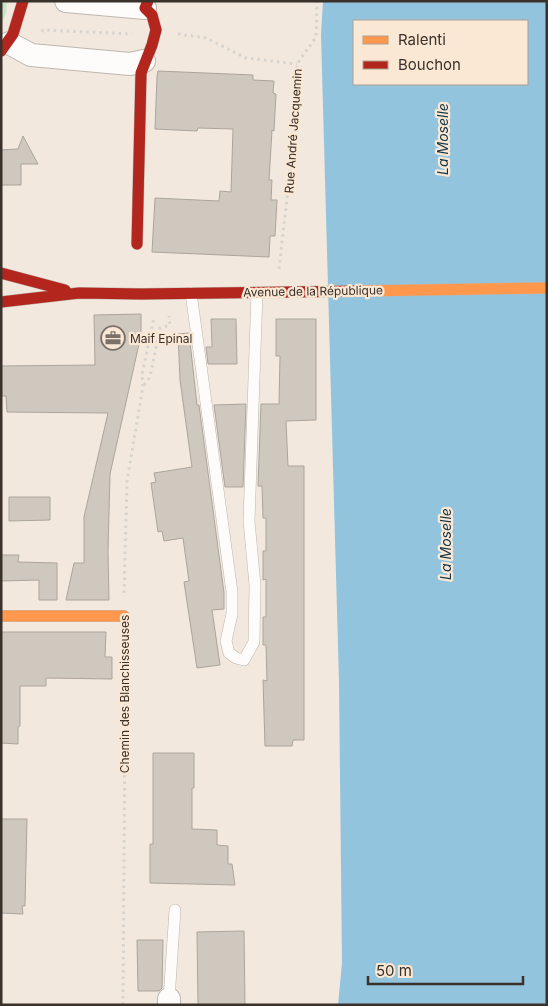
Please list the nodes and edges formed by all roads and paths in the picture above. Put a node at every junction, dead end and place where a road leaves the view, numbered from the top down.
1 (22, 1) edge
2 (66, 1) edge
3 (317, 1) edge
4 (146, 4) edge
5 (5, 47) edge
6 (144, 61) junction
7 (136, 244) dead end
8 (280, 266) dead end
9 (1, 272) edge
10 (547, 288) edge
11 (258, 292) junction
12 (79, 293) junction
13 (192, 293) junction
14 (168, 294) junction
15 (1, 302) edge
16 (155, 312) dead end
17 (143, 386) junction
18 (1, 616) edge
19 (124, 616) junction
20 (175, 910) dead end
21 (169, 1002) edge
22 (123, 1005) edge

1 - 5 main road
2 - 4 street
3 - 8 path, Rue André Jacquemin
4 - 6 main road
5 - 6 street
6 - 7 main road
9 - 12 main road, Avenue de la République
10 - 11 main road, Avenue de la République
11 - 13 main road, Avenue de la République
11 - 13 lane
12 - 14 main road, Avenue de la République
12 - 15 main road, Avenue de la République
13 - 14 main road, Avenue de la République
14 - 17 path, Chemin des Blanchisseuses
16 - 17 path, Chemin des Blanchisseuses
17 - 19 path, Chemin des Blanchisseuses
18 - 19 main road
19 - 22 path, Chemin des Blanchisseuses
20 - 21 lane

